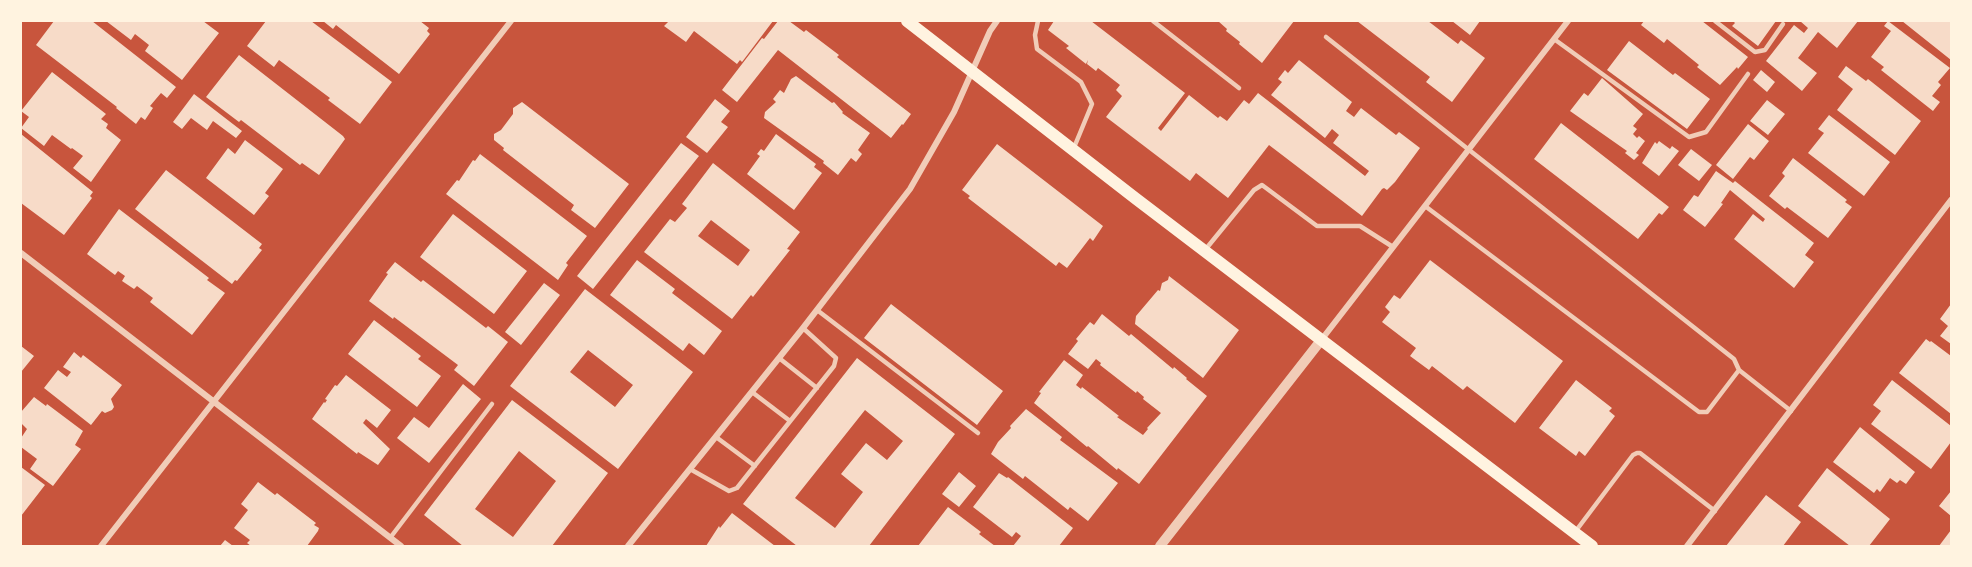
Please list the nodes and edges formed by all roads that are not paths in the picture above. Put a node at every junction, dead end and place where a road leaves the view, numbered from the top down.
1 (511, 21) edge
2 (907, 21) edge
3 (997, 21) edge
4 (1038, 21) edge
5 (1153, 21) edge
6 (1568, 21) edge
7 (1715, 21) edge
8 (1783, 24) dead end
9 (1326, 37) dead end
10 (1554, 39) junction
11 (973, 71) junction
12 (1748, 74) dead end
13 (1239, 88) dead end
14 (1469, 149) junction
15 (1073, 150) junction
16 (1951, 200) edge
17 (1425, 206) junction
18 (1393, 247) junction
19 (1204, 250) junction
20 (21, 253) edge
21 (817, 310) junction
22 (803, 328) junction
23 (1322, 339) junction
24 (779, 357) junction
25 (1739, 370) junction
26 (817, 388) junction
27 (752, 392) junction
28 (213, 402) junction
29 (492, 404) dead end
30 (1791, 411) junction
31 (790, 421) junction
32 (978, 433) dead end
33 (716, 437) junction
34 (755, 466) junction
35 (690, 469) junction
36 (1715, 511) junction
37 (1574, 533) junction
38 (390, 538) junction
39 (101, 546) edge
40 (401, 546) edge
41 (628, 546) edge
42 (1160, 546) edge
43 (1592, 546) edge
44 (1687, 546) edge

1 - 28 street
2 - 11 main road
3 - 11 street
4 - 15 lane
5 - 13 lane
6 - 10 street
7 - 8 lane
9 - 14 lane
10 - 12 lane
10 - 14 street
11 - 15 main road
11 - 21 street
14 - 17 street
14 - 25 lane
15 - 19 main road
16 - 30 street
17 - 18 street
17 - 25 lane
18 - 19 lane
18 - 23 street
19 - 23 main road
20 - 28 street
21 - 22 street
21 - 32 lane
22 - 24 street
22 - 26 lane
23 - 37 main road
23 - 42 street
24 - 26 lane
24 - 27 street
25 - 30 lane
26 - 31 lane
27 - 31 lane
27 - 33 street
28 - 38 street
28 - 39 street
29 - 38 lane
30 - 36 street
31 - 34 lane
33 - 34 lane
33 - 35 street
34 - 35 lane
35 - 41 street
36 - 37 lane
36 - 44 street
37 - 43 main road
38 - 40 street

